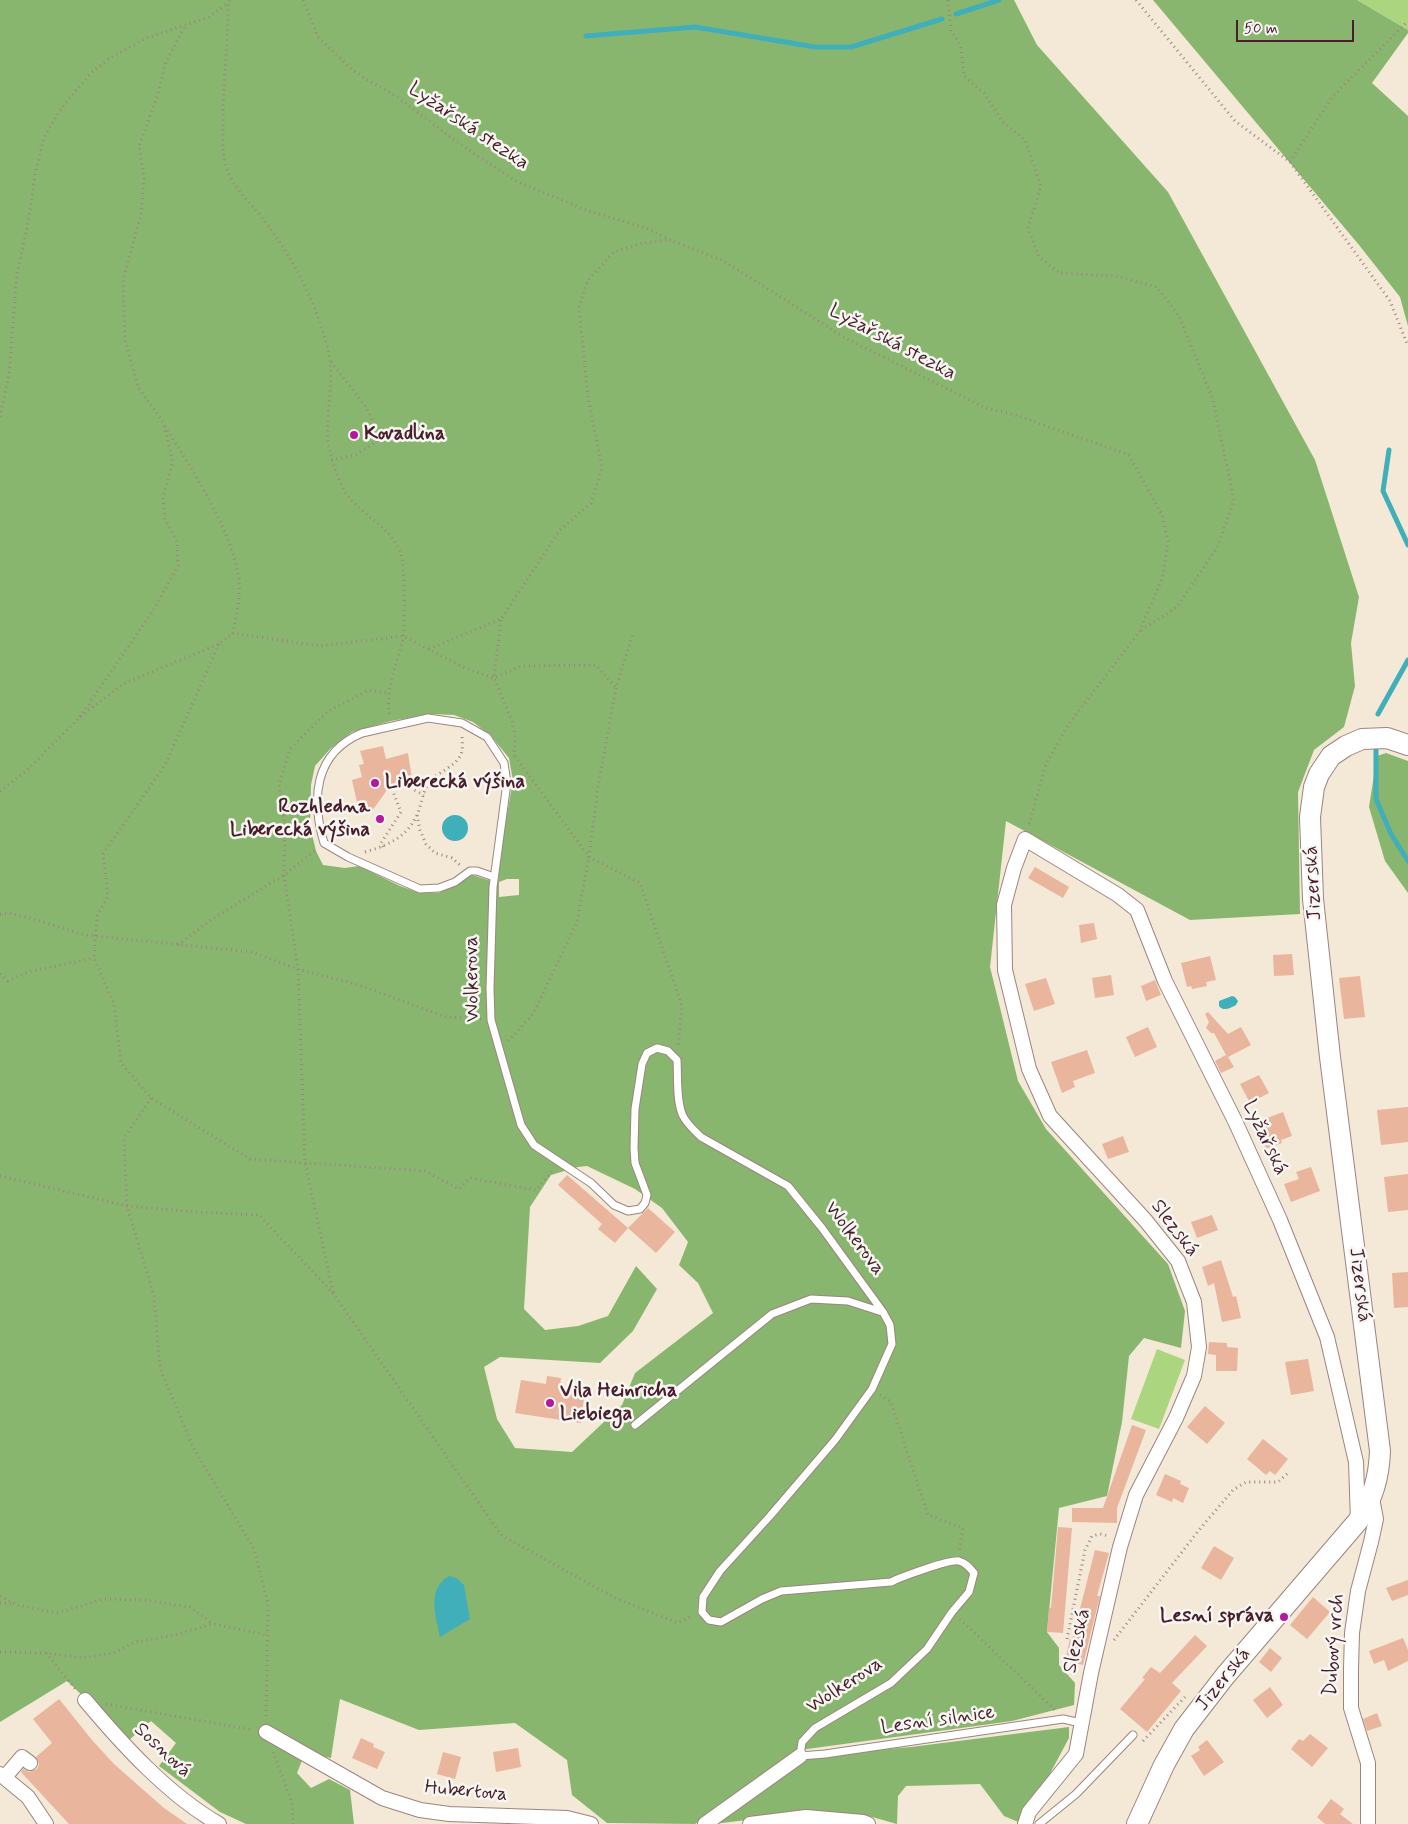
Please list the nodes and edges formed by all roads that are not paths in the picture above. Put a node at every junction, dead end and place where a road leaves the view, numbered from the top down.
1 (1408, 745) edge
2 (1025, 838) joint
3 (494, 877) junction
4 (882, 1312) junction
5 (636, 1425) dead end
6 (1372, 1498) junction
7 (1358, 1521) junction
8 (85, 1700) road end
9 (1082, 1723) junction
10 (266, 1732) road end
11 (1133, 1735) dead end
12 (800, 1756) junction
13 (26, 1757) dead end
14 (2, 1775) edge
15 (1142, 1823) edge
16 (46, 1824) edge
17 (219, 1824) edge
18 (591, 1824) edge
19 (705, 1824) edge
20 (750, 1824) edge
21 (868, 1824) edge
22 (1025, 1824) edge
23 (1039, 1824) edge
24 (1368, 1824) edge

1 - 6 street, Jizerská
2 - 7 street, Lyžařská
2 - 9 street, Slezská
3 - 3 lane, Wolkerova
3 - 4 lane, Wolkerova
4 - 5 lane
4 - 12 lane, Wolkerova
6 - 7 street, Jizerská
6 - 24 street, Dubový vrch
7 - 15 street, Jizerská
8 - 17 street, Sosnová
9 - 12 lane, Lesní silnice
9 - 22 street, Slezská
10 - 18 street, Hubertova
11 - 23 lane
12 - 19 street
13 - 14 street
14 - 16 street
20 - 21 street

